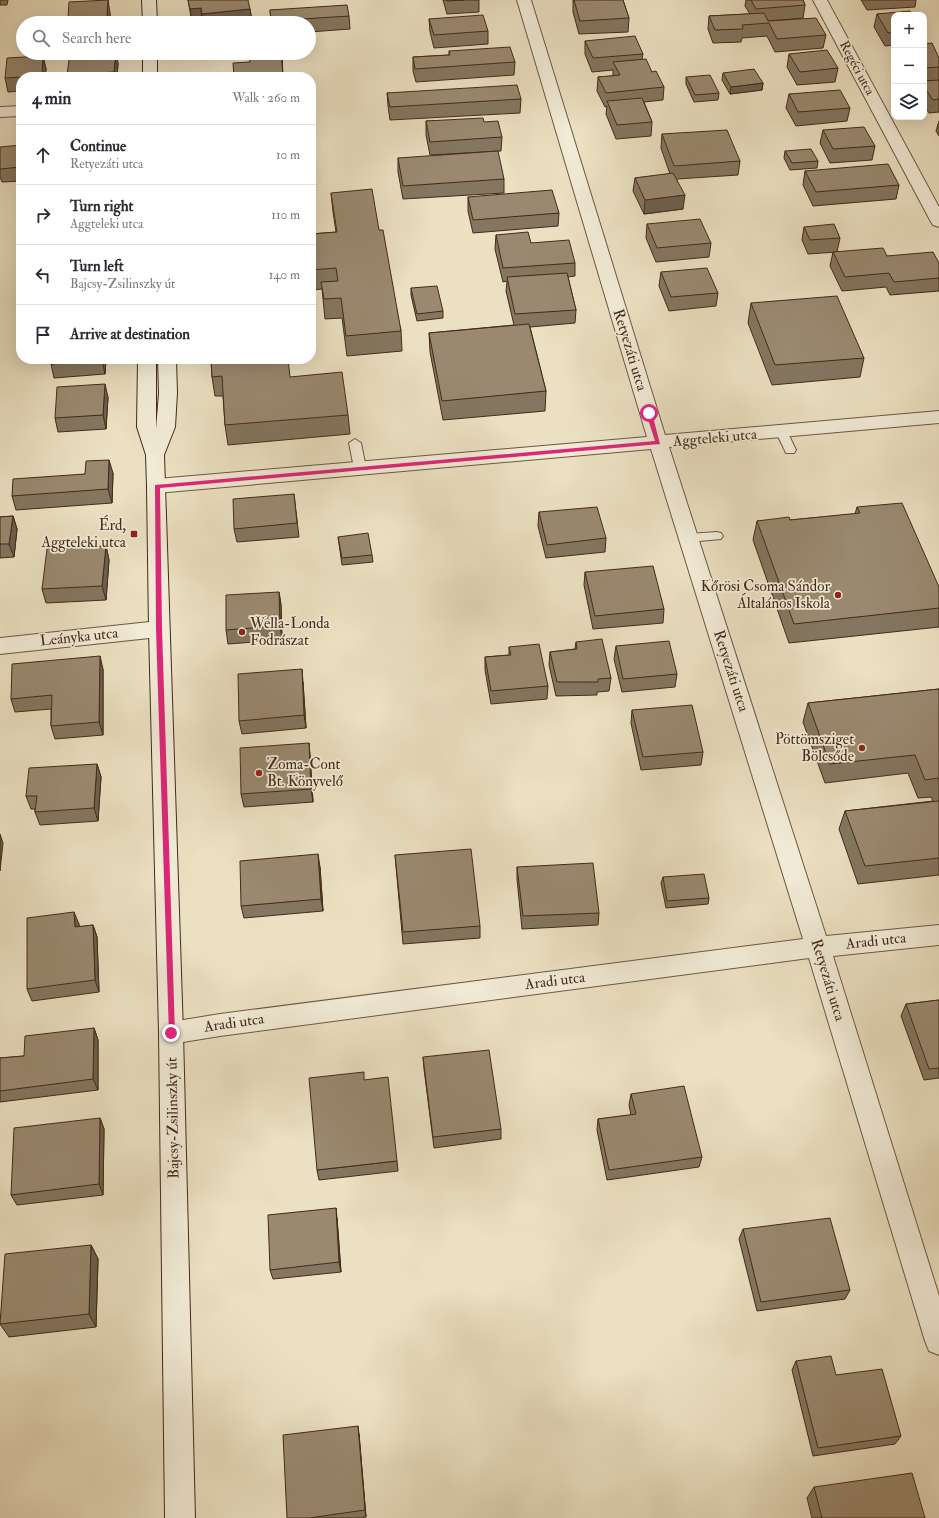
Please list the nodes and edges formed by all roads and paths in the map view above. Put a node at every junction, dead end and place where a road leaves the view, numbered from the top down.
1 (150, 0) edge
2 (524, 0) edge
3 (820, 0) edge
4 (150, 16) edge
5 (150, 60) edge
6 (150, 72) edge
7 (16, 111) edge
8 (0, 112) edge
9 (939, 222) edge
10 (147, 364) edge
11 (167, 364) edge
12 (939, 417) edge
13 (782, 432) junction
14 (355, 443) dead end
15 (658, 443) junction
16 (790, 450) dead end
17 (155, 455) junction
18 (360, 468) junction
19 (157, 486) junction
20 (717, 536) dead end
21 (688, 538) junction
22 (159, 629) junction
23 (0, 646) edge
24 (939, 935) edge
25 (818, 947) junction
26 (171, 1033) junction
27 (939, 1341) edge
28 (180, 1518) edge

1 - 4 street
2 - 15 street, Retyezáti utca
3 - 9 street, Regéci utca
5 - 6 street
7 - 8 street
10 - 17 street, Bajcsy-Zsilinszky út
11 - 17 street, Bajcsy-Zsilinszky út
12 - 13 street, Aggteleki utca
13 - 15 street, Aggteleki utca
13 - 16 lane
14 - 18 lane
15 - 18 street, Aggteleki utca
15 - 21 street, Retyezáti utca
17 - 19 street, Bajcsy-Zsilinszky út
18 - 19 street, Aggteleki utca
19 - 22 street, Bajcsy-Zsilinszky út
20 - 21 lane
21 - 25 street, Retyezáti utca
22 - 23 street, Leányka utca
22 - 26 street, Bajcsy-Zsilinszky út
24 - 25 street, Aradi utca
25 - 26 street, Aradi utca
25 - 27 street, Retyezáti utca
26 - 28 street, Bajcsy-Zsilinszky út

